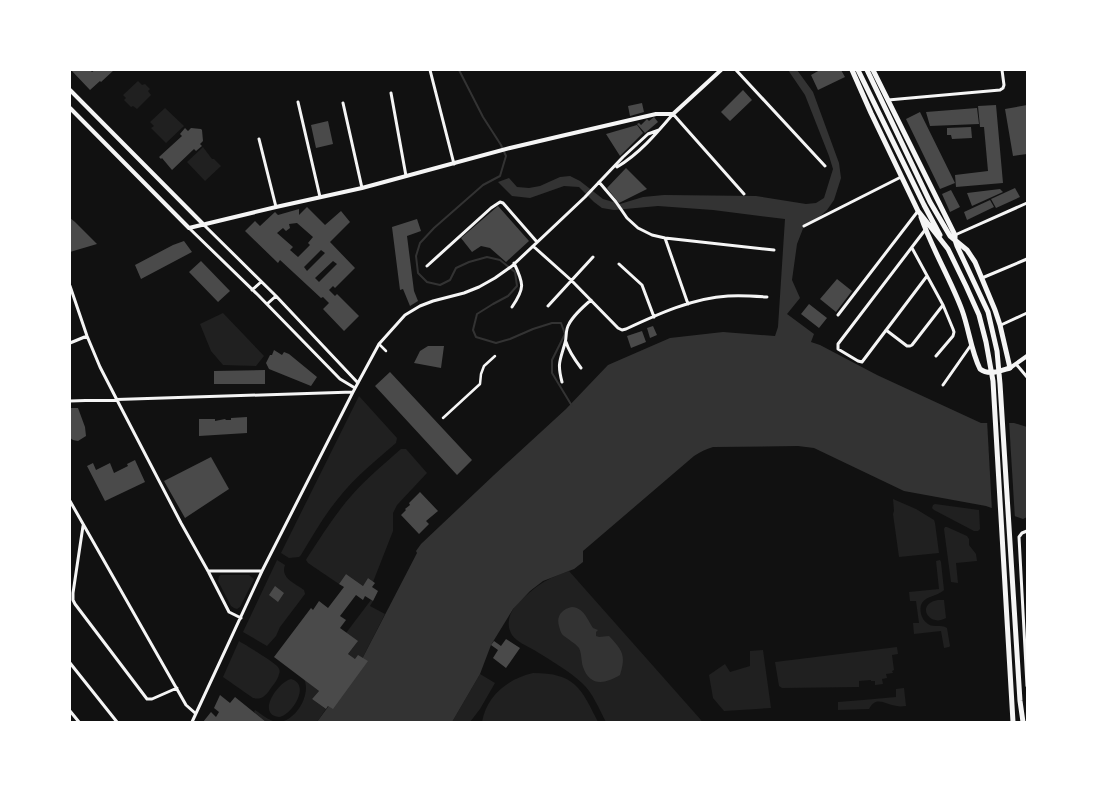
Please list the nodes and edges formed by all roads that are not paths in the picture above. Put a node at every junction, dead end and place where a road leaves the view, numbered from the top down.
1 (430, 70) edge
2 (721, 70) edge
3 (736, 70) edge
4 (852, 70) edge
5 (858, 70) edge
6 (867, 70) edge
7 (873, 70) edge
8 (1002, 70) edge
9 (70, 90) edge
10 (391, 93) dead end
11 (888, 100) junction
12 (298, 102) dead end
13 (343, 103) dead end
14 (70, 108) edge
15 (673, 114) junction
16 (259, 139) dead end
17 (454, 164) junction
18 (825, 166) dead end
19 (406, 177) junction
20 (902, 177) junction
21 (598, 183) junction
22 (362, 188) junction
23 (744, 194) dead end
24 (320, 197) junction
25 (1027, 203) edge
26 (927, 204) junction
27 (276, 207) junction
28 (918, 211) junction
29 (204, 225) junction
30 (804, 226) dead end
31 (189, 228) junction
32 (925, 230) junction
33 (666, 238) junction
34 (955, 238) junction
35 (537, 242) junction
36 (533, 246) junction
37 (912, 248) junction
38 (948, 249) junction
39 (774, 250) dead end
40 (593, 257) dead end
41 (1027, 258) edge
42 (513, 264) junction
43 (620, 264) dead end
44 (427, 266) dead end
45 (928, 276) junction
46 (982, 278) junction
47 (571, 280) junction
48 (261, 282) junction
49 (70, 286) edge
50 (252, 290) junction
51 (276, 296) junction
52 (767, 297) dead end
53 (591, 300) junction
54 (267, 304) junction
55 (688, 304) junction
56 (943, 305) junction
57 (548, 306) dead end
58 (512, 307) dead end
59 (1027, 312) edge
60 (838, 316) dead end
61 (654, 317) junction
62 (1000, 325) junction
63 (886, 330) junction
64 (88, 336) junction
65 (566, 342) junction
66 (70, 343) edge
67 (380, 344) junction
68 (972, 344) junction
69 (386, 351) dead end
70 (495, 356) dead end
71 (936, 356) dead end
72 (1027, 356) edge
73 (1016, 364) junction
74 (581, 368) dead end
75 (1010, 368) junction
76 (1027, 377) edge
77 (562, 382) dead end
78 (358, 383) junction
79 (943, 385) dead end
80 (354, 390) junction
81 (117, 400) junction
82 (70, 401) edge
83 (443, 418) dead end
84 (70, 501) edge
85 (83, 526) junction
86 (1027, 531) edge
87 (208, 571) junction
88 (262, 571) junction
89 (241, 618) junction
90 (1026, 629) edge
91 (70, 663) edge
92 (1027, 686) edge
93 (177, 688) junction
94 (70, 712) edge
95 (1024, 713) edge
96 (195, 714) junction
97 (79, 722) edge
98 (117, 722) edge
99 (192, 722) edge
100 (1013, 722) edge
101 (1023, 722) edge

1 - 17 street
2 - 15 street
3 - 18 street
4 - 20 main road
5 - 26 main road
6 - 26 main road
7 - 11 main road
8 - 11 street
9 - 29 street
10 - 19 street
11 - 34 main road
12 - 24 street
13 - 22 street
14 - 31 street
15 - 17 street
15 - 21 street
15 - 23 street
16 - 27 street
17 - 19 street
19 - 22 street
20 - 28 main road
20 - 30 street
21 - 33 street
21 - 35 street
22 - 24 street
24 - 27 street
25 - 34 street
26 - 34 main road
26 - 38 main road
27 - 29 street
28 - 32 main road
28 - 38 main road
28 - 60 street
29 - 31 street
29 - 48 street
31 - 50 street
32 - 37 street
32 - 68 main road
33 - 39 street
33 - 55 street
34 - 46 main road
34 - 95 main road
35 - 36 street
35 - 44 street
36 - 42 street
36 - 47 street
37 - 45 street
37 - 63 street
38 - 100 main road
40 - 47 street
41 - 46 street
42 - 58 street
42 - 67 street
43 - 61 street
45 - 56 street
45 - 63 street
46 - 62 main road
47 - 53 street
47 - 57 street
48 - 50 street
48 - 51 street
49 - 64 street
50 - 54 street
51 - 54 street
51 - 78 street
52 - 55 street
53 - 61 street
53 - 65 street
54 - 80 street
55 - 61 street
56 - 63 street
56 - 71 street
59 - 62 street
62 - 75 main road
64 - 66 street
64 - 81 street
65 - 74 street
65 - 77 street
67 - 69 street
67 - 78 street
68 - 75 main road
68 - 79 street
70 - 83 street
72 - 73 street
73 - 75 street
73 - 76 street
78 - 80 street
80 - 81 street
80 - 88 street
81 - 82 street
81 - 87 street
84 - 85 street
85 - 93 street
85 - 93 street
86 - 90 street
87 - 88 street
87 - 89 street
88 - 89 street
89 - 96 street
90 - 92 street
91 - 98 street
93 - 96 street
94 - 97 street
95 - 101 main road
96 - 99 street

